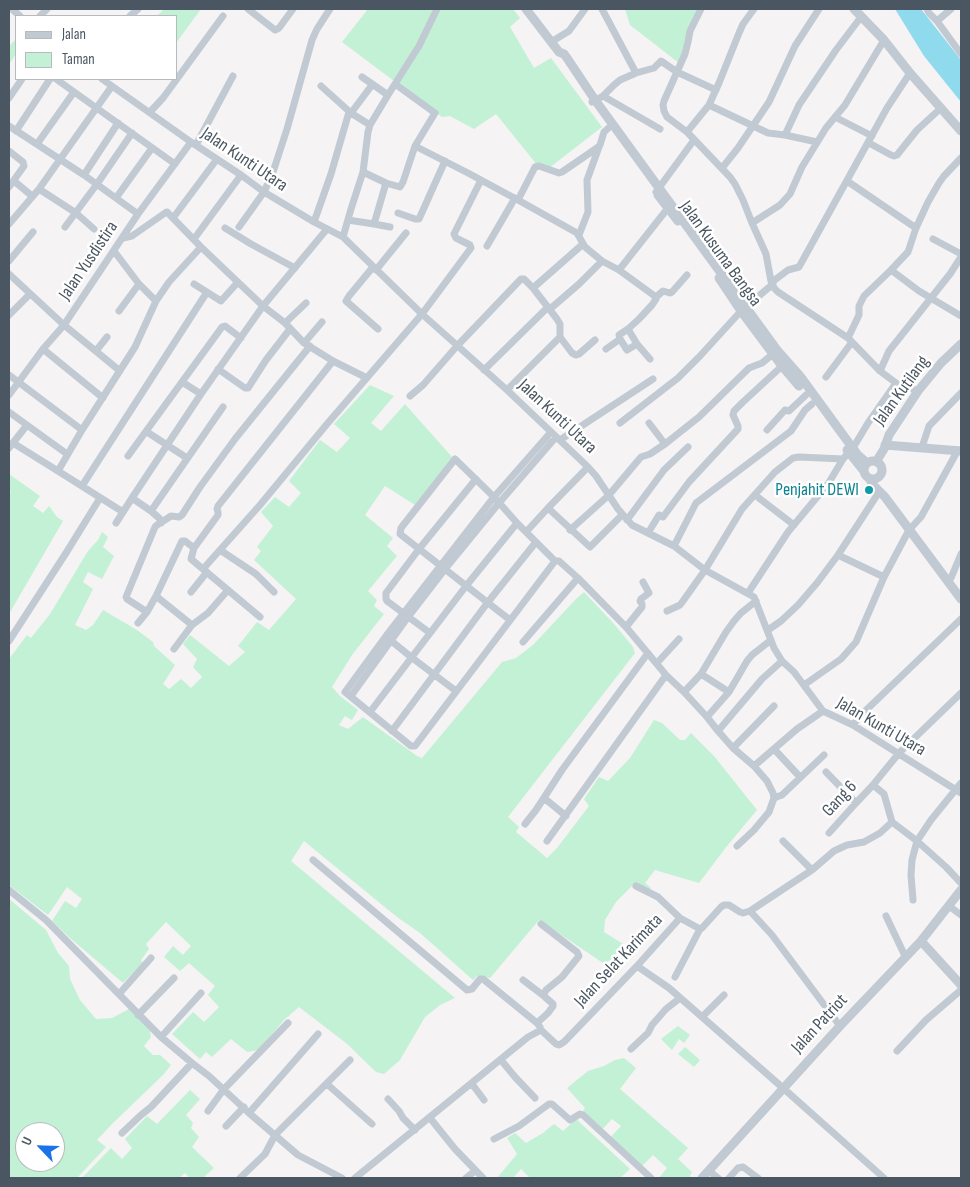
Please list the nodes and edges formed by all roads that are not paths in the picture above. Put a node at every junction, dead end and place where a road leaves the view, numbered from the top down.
1 (248, 9) edge
2 (260, 9) edge
3 (293, 9) edge
4 (330, 9) edge
5 (437, 9) edge
6 (526, 9) edge
7 (585, 9) edge
8 (602, 9) edge
9 (701, 9) edge
10 (754, 9) edge
11 (819, 9) edge
12 (854, 9) edge
13 (927, 9) edge
14 (952, 9) edge
15 (255, 15) junction
16 (223, 16) dead end
17 (861, 17) junction
18 (938, 21) junction
19 (884, 40) junction
20 (551, 42) junction
21 (961, 53) edge
22 (677, 72) junction
23 (636, 73) junction
24 (910, 73) junction
25 (233, 76) dead end
26 (362, 77) dead end
27 (178, 78) edge
28 (21, 80) edge
29 (49, 80) edge
30 (57, 80) edge
31 (103, 80) edge
32 (176, 80) edge
33 (395, 84) junction
34 (372, 85) junction
35 (112, 86) junction
36 (321, 86) dead end
37 (716, 90) junction
38 (74, 92) junction
39 (388, 95) junction
40 (9, 98) edge
41 (597, 99) junction
42 (709, 105) junction
43 (97, 108) junction
44 (941, 108) junction
45 (150, 112) junction
46 (350, 112) junction
47 (835, 117) junction
48 (118, 123) junction
49 (370, 125) junction
50 (611, 125) junction
51 (9, 126) edge
52 (752, 126) junction
53 (660, 129) dead end
54 (16, 130) junction
55 (686, 132) junction
56 (961, 132) edge
57 (132, 133) junction
58 (785, 135) junction
59 (694, 140) junction
60 (870, 140) junction
61 (817, 142) junction
62 (37, 144) junction
63 (193, 144) junction
64 (600, 145) junction
65 (415, 146) junction
66 (152, 148) junction
67 (9, 151) edge
68 (961, 158) edge
69 (60, 159) junction
70 (217, 159) junction
71 (445, 161) junction
72 (175, 164) junction
73 (722, 168) junction
74 (363, 172) junction
75 (84, 175) junction
76 (241, 175) junction
77 (481, 180) junction
78 (847, 181) junction
79 (386, 183) junction
80 (11, 184) edge
81 (97, 184) junction
82 (39, 189) junction
83 (657, 190) junction
84 (264, 192) junction
85 (32, 196) junction
86 (116, 198) junction
87 (516, 199) junction
88 (668, 208) junction
89 (76, 213) junction
90 (398, 213) dead end
91 (138, 214) junction
92 (173, 218) junction
93 (348, 220) junction
94 (680, 220) junction
95 (314, 222) junction
96 (752, 223) junction
97 (9, 224) edge
98 (374, 224) junction
99 (66, 227) dead end
100 (239, 227) dead end
101 (390, 227) dead end
102 (225, 228) dead end
103 (916, 228) junction
104 (94, 229) dead end
105 (327, 229) junction
106 (33, 232) dead end
107 (406, 233) dead end
108 (579, 236) junction
109 (343, 237) junction
110 (123, 238) junction
111 (933, 239) dead end
112 (194, 240) junction
113 (583, 244) junction
114 (487, 246) dead end
115 (201, 247) junction
116 (114, 251) junction
117 (961, 256) edge
118 (602, 260) junction
119 (9, 261) edge
120 (295, 268) junction
121 (374, 269) junction
122 (619, 270) junction
123 (891, 270) junction
124 (9, 274) edge
125 (688, 275) dead end
126 (238, 282) junction
127 (772, 283) junction
128 (139, 284) junction
129 (194, 284) dead end
130 (533, 288) junction
131 (207, 292) junction
132 (30, 294) junction
133 (656, 297) junction
134 (931, 298) junction
135 (156, 301) junction
136 (306, 303) dead end
137 (264, 306) junction
138 (549, 308) junction
139 (743, 308) junction
140 (119, 311) dead end
141 (422, 314) junction
142 (9, 315) edge
143 (961, 316) edge
144 (322, 322) dead end
145 (285, 323) junction
146 (64, 325) junction
147 (290, 329) junction
148 (378, 329) dead end
149 (628, 329) junction
150 (107, 337) dead end
151 (560, 337) junction
152 (241, 338) junction
153 (595, 340) dead end
154 (620, 340) junction
155 (850, 340) junction
156 (307, 344) junction
157 (637, 344) junction
158 (961, 344) edge
159 (457, 346) junction
160 (42, 349) junction
161 (606, 349) dead end
162 (96, 351) junction
163 (773, 354) junction
164 (650, 359) dead end
165 (333, 361) junction
166 (782, 366) junction
167 (218, 369) junction
168 (484, 370) junction
169 (120, 371) junction
170 (880, 371) junction
171 (9, 375) edge
172 (826, 377) dead end
173 (367, 378) junction
174 (797, 378) junction
175 (653, 379) dead end
176 (19, 382) junction
177 (182, 382) junction
178 (896, 383) junction
179 (507, 390) junction
180 (918, 391) junction
181 (961, 393) edge
182 (201, 394) junction
183 (9, 395) edge
184 (806, 395) junction
185 (410, 396) dead end
186 (103, 398) junction
187 (812, 404) junction
188 (223, 407) dead end
189 (9, 412) edge
190 (620, 423) dead end
191 (649, 423) dead end
192 (27, 425) junction
193 (833, 426) junction
194 (82, 430) junction
195 (767, 430) dead end
196 (147, 432) junction
197 (555, 436) junction
198 (167, 444) junction
199 (665, 444) junction
200 (11, 445) edge
201 (688, 447) dead end
202 (884, 447) junction
203 (922, 447) junction
204 (960, 450) edge
205 (851, 453) junction
206 (67, 454) junction
207 (128, 456) dead end
208 (187, 458) junction
209 (588, 466) junction
210 (874, 467) junction
211 (58, 471) junction
212 (476, 479) junction
213 (870, 480) junction
214 (82, 486) junction
215 (882, 494) junction
216 (609, 495) junction
217 (755, 495) junction
218 (494, 497) junction
219 (100, 498) junction
220 (132, 498) junction
221 (499, 503) junction
222 (548, 508) junction
223 (151, 511) junction
224 (123, 512) junction
225 (625, 518) junction
226 (161, 523) junction
227 (517, 523) junction
228 (116, 524) dead end
229 (794, 525) junction
230 (570, 530) junction
231 (909, 530) junction
232 (526, 532) junction
233 (648, 533) junction
234 (536, 542) junction
235 (674, 546) junction
236 (194, 548) junction
237 (419, 549) junction
238 (220, 550) junction
239 (961, 554) edge
240 (838, 555) junction
241 (555, 561) junction
242 (443, 567) junction
243 (205, 570) junction
244 (705, 570) junction
245 (961, 571) edge
246 (884, 577) junction
247 (578, 578) junction
248 (949, 579) junction
249 (643, 582) dead end
250 (466, 586) junction
251 (228, 590) junction
252 (191, 592) dead end
253 (274, 592) dead end
254 (748, 593) junction
255 (156, 596) junction
256 (961, 599) edge
257 (488, 602) junction
258 (756, 602) junction
259 (667, 611) dead end
260 (147, 612) junction
261 (405, 615) junction
262 (260, 617) dead end
263 (961, 619) edge
264 (510, 620) junction
265 (138, 623) dead end
266 (192, 625) junction
267 (626, 627) junction
268 (768, 630) junction
269 (430, 634) junction
270 (388, 638) junction
271 (679, 639) dead end
272 (771, 640) junction
273 (9, 641) edge
274 (524, 642) dead end
275 (174, 649) dead end
276 (648, 654) junction
277 (411, 657) junction
278 (782, 661) junction
279 (657, 663) junction
280 (433, 674) junction
281 (701, 674) junction
282 (666, 675) junction
283 (804, 685) junction
284 (456, 691) junction
285 (684, 692) junction
286 (729, 692) junction
287 (961, 693) edge
288 (774, 706) dead end
289 (823, 711) junction
290 (370, 712) junction
291 (707, 717) junction
292 (853, 725) junction
293 (392, 731) junction
294 (718, 731) junction
295 (733, 748) junction
296 (774, 749) junction
297 (898, 753) junction
298 (824, 755) dead end
299 (754, 766) junction
300 (826, 772) dead end
301 (800, 777) junction
302 (961, 783) edge
303 (874, 785) junction
304 (958, 791) edge
305 (544, 798) junction
306 (774, 798) junction
307 (856, 802) junction
308 (566, 816) junction
309 (892, 822) junction
310 (526, 824) dead end
311 (829, 833) dead end
312 (547, 841) dead end
313 (783, 841) dead end
314 (917, 841) junction
315 (737, 846) dead end
316 (313, 860) dead end
317 (812, 870) junction
318 (961, 883) edge
319 (636, 886) dead end
320 (9, 890) edge
321 (961, 890) edge
322 (913, 900) dead end
323 (949, 906) junction
324 (750, 911) junction
325 (961, 915) edge
326 (886, 916) dead end
327 (680, 918) junction
328 (541, 924) dead end
329 (700, 929) junction
330 (921, 941) junction
331 (905, 956) junction
332 (151, 958) dead end
333 (637, 966) junction
334 (675, 977) dead end
335 (174, 978) dead end
336 (523, 980) dead end
337 (961, 986) edge
338 (961, 990) edge
339 (201, 992) dead end
340 (119, 994) junction
341 (724, 995) dead end
342 (544, 996) junction
343 (680, 998) junction
344 (138, 1015) junction
345 (702, 1017) junction
346 (288, 1022) dead end
347 (539, 1026) junction
348 (840, 1026) junction
349 (318, 1034) dead end
350 (160, 1037) junction
351 (631, 1049) dead end
352 (897, 1051) dead end
353 (350, 1060) dead end
354 (500, 1060) junction
355 (192, 1063) junction
356 (327, 1084) junction
357 (472, 1084) junction
358 (783, 1088) junction
359 (224, 1089) junction
360 (535, 1098) dead end
361 (388, 1099) dead end
362 (484, 1100) dead end
363 (246, 1110) junction
364 (208, 1111) dead end
365 (430, 1118) junction
366 (372, 1124) dead end
367 (226, 1126) dead end
368 (415, 1130) junction
369 (122, 1133) dead end
370 (275, 1135) junction
371 (494, 1139) dead end
372 (475, 1171) junction
373 (710, 1175) edge
374 (240, 1178) edge
375 (342, 1178) edge
376 (355, 1178) edge
377 (466, 1178) edge
378 (483, 1178) edge
379 (651, 1178) edge
380 (729, 1178) edge
381 (758, 1178) edge
382 (884, 1178) edge

1 - 15 street
2 - 15 street
3 - 15 street
4 - 84 street
5 - 33 street
6 - 20 street, Jalan Kusuma Bangsa
7 - 20 street
8 - 23 street
9 - 22 street
10 - 37 street
11 - 52 street
12 - 17 street
13 - 18 street
14 - 18 street
16 - 27 street
17 - 19 street
17 - 58 street
18 - 21 street
19 - 24 street
19 - 47 street
20 - 41 street, Jalan Kusuma Bangsa
22 - 23 street
22 - 37 street
22 - 55 street
23 - 41 street
24 - 44 street
24 - 60 street
25 - 63 street, Jalan Yusdistira
26 - 34 street
28 - 40 street
29 - 54 street
30 - 38 street
31 - 35 street, Jalan Kunti Utara
32 - 45 street
33 - 39 street
33 - 65 street
34 - 39 street
34 - 46 street
35 - 43 street
35 - 45 street, Jalan Kunti Utara
36 - 46 street
37 - 42 street
38 - 43 street
38 - 62 street
39 - 49 street
41 - 50 street, Jalan Kusuma Bangsa
41 - 53 street
42 - 52 street
42 - 55 street
43 - 48 street
43 - 69 street
44 - 56 street
44 - 60 street
45 - 63 street, Jalan Kunti Utara
46 - 49 street
46 - 95 street
47 - 60 street
47 - 61 street
48 - 57 street
48 - 75 street
49 - 74 street
50 - 64 street
50 - 83 street, Jalan Kusuma Bangsa
51 - 54 street
52 - 58 street
52 - 73 street
54 - 62 street
55 - 59 street
57 - 66 street
57 - 81 street
58 - 61 street
59 - 73 street
59 - 83 street
60 - 78 street
61 - 96 street
62 - 69 street
63 - 70 street, Jalan Kunti Utara
63 - 72 street, Jalan Yusdistira
64 - 87 street
64 - 108 street
65 - 71 street
65 - 79 street
66 - 72 street
66 - 86 street
67 - 80 street
68 - 103 street
69 - 75 street
69 - 82 street
70 - 76 street, Jalan Kunti Utara
70 - 92 street
71 - 77 street
71 - 90 street
72 - 91 street, Jalan Yusdistira
73 - 96 street
74 - 79 street
74 - 93 street
75 - 81 street
76 - 84 street, Jalan Kunti Utara
76 - 112 street
77 - 87 street
77 - 141 street
78 - 103 street
78 - 127 street
79 - 98 street
80 - 85 street
81 - 86 street
81 - 89 street
82 - 85 street
82 - 89 street
83 - 88 street, Jalan Kusuma Bangsa
83 - 94 street, Jalan Kusuma Bangsa
84 - 95 street, Jalan Kunti Utara
84 - 100 street
85 - 97 street
86 - 91 street
87 - 108 street
87 - 114 street
88 - 94 street, Jalan Kusuma Bangsa
88 - 122 street
89 - 99 street
89 - 104 street
91 - 110 street, Jalan Yusdistira
92 - 110 street
92 - 112 street
93 - 98 street
93 - 109 street
94 - 139 street, Jalan Kusuma Bangsa
95 - 105 street, Jalan Kunti Utara
96 - 127 street
98 - 101 street
102 - 120 street
103 - 123 street
105 - 109 street, Jalan Kunti Utara
105 - 120 street
106 - 119 street
107 - 121 street
108 - 113 street
109 - 121 street, Jalan Kunti Utara
110 - 116 street, Jalan Yusdistira
111 - 117 street
112 - 115 street
113 - 118 street
113 - 130 street
115 - 126 street
115 - 135 street
116 - 128 street
116 - 146 street, Jalan Yusdistira
117 - 134 street
118 - 122 street
118 - 138 street
120 - 137 street
121 - 141 street, Jalan Kunti Utara
121 - 148 street
122 - 133 street
123 - 134 street
123 - 155 street
124 - 132 street
125 - 133 street
126 - 131 street
126 - 137 street
127 - 139 street
127 - 155 street
128 - 135 street
128 - 140 street
129 - 131 street
130 - 138 street
130 - 159 street
131 - 214 street
132 - 142 street
132 - 146 street
133 - 149 street
134 - 143 street
134 - 170 street
135 - 169 street
136 - 145 street
137 - 145 street
137 - 152 street
138 - 151 street
138 - 168 street
139 - 163 street, Jalan Kusuma Bangsa
139 - 174 street, Jalan Kusuma Bangsa
139 - 190 street
141 - 159 street, Jalan Kunti Utara
141 - 173 street
144 - 156 street
145 - 147 street
146 - 160 street, Jalan Yusdistira
146 - 162 street
147 - 156 street
147 - 167 street
149 - 154 street
149 - 157 street
150 - 162 street
151 - 153 street
151 - 179 street
152 - 167 street
152 - 177 street
154 - 157 street
154 - 161 street
155 - 170 street
155 - 172 street
156 - 165 street
156 - 226 street
157 - 164 street
158 - 180 street, Jalan Kutilang
159 - 168 street, Jalan Kunti Utara
159 - 185 street
160 - 176 street, Jalan Yusdistira
160 - 186 street
162 - 169 street
163 - 166 street, Jalan Kusuma Bangsa
163 - 199 street
165 - 173 street
165 - 236 street
166 - 174 street, Jalan Kusuma Bangsa
166 - 233 street
167 - 182 street
168 - 179 street, Jalan Kunti Utara
169 - 186 street
170 - 178 street
171 - 176 street
173 - 238 street
174 - 184 street, Jalan Kusuma Bangsa
174 - 193 street, Jalan Kusuma Bangsa
175 - 197 street
176 - 183 street, Jalan Yusdistira
176 - 194 street
177 - 182 street
177 - 196 street
178 - 180 street
178 - 205 street
179 - 197 street, Jalan Kunti Utara
180 - 202 street, Jalan Kutilang
181 - 203 street
182 - 198 street
184 - 187 street, Jalan Kusuma Bangsa
184 - 195 street
186 - 194 street
187 - 193 street, Jalan Kusuma Bangsa
187 - 235 street
188 - 208 street
189 - 192 street
191 - 199 street
192 - 200 street
192 - 206 street
193 - 205 street, Jalan Kusuma Bangsa
194 - 206 street
196 - 198 street
196 - 207 street
197 - 209 street, Jalan Kunti Utara
197 - 218 street
197 - 221 street
198 - 208 street
198 - 220 street
199 - 216 street
200 - 211 street
201 - 225 street
202 - 203 street
202 - 210 street, Jalan Kutilang
203 - 204 street
204 - 231 street
205 - 210 street, Jalan Kusuma Bangsa
205 - 217 street
205 - 229 street
206 - 211 street
208 - 223 street
209 - 216 street, Jalan Kunti Utara
209 - 222 street
210 - 213 street
210 - 213 street, Jalan Kusuma Bangsa
210 - 215 street
211 - 214 street
212 - 218 street
212 - 237 street
212 - 237 street
213 - 215 street, Jalan Kusuma Bangsa
214 - 219 street
215 - 231 street, Jalan Kusuma Bangsa
215 - 240 street
216 - 225 street, Jalan Kunti Utara
216 - 230 street
217 - 229 street
217 - 244 street
218 - 221 street
218 - 242 street
219 - 224 street
219 - 273 street
220 - 223 street
220 - 224 street
221 - 227 street
221 - 242 street
222 - 230 street
222 - 232 street
223 - 226 street
224 - 228 street
225 - 230 street
225 - 233 street, Jalan Kunti Utara
226 - 260 street
227 - 232 street
227 - 250 street
229 - 254 street
231 - 246 street
231 - 248 street, Jalan Kusuma Bangsa
232 - 234 street
233 - 235 street, Jalan Kunti Utara
234 - 241 street
234 - 257 street
235 - 244 street, Jalan Kunti Utara
236 - 243 street
236 - 255 street
237 - 242 street
237 - 261 street
238 - 243 street
238 - 253 street
239 - 248 street
240 - 246 street
240 - 268 street
241 - 247 street
241 - 264 street
242 - 250 street
242 - 261 street
243 - 251 street
243 - 252 street
244 - 254 street, Jalan Kunti Utara
244 - 259 street
245 - 248 street
246 - 283 street
247 - 267 street
247 - 274 street
248 - 256 street, Jalan Kusuma Bangsa
249 - 267 street
250 - 257 street
250 - 269 street
251 - 262 street
251 - 266 street
254 - 258 street, Jalan Kunti Utara
255 - 260 street
255 - 266 street
257 - 264 street
257 - 280 street
258 - 268 street, Jalan Kunti Utara
258 - 281 street
260 - 265 street
261 - 269 street
261 - 270 street
263 - 292 street
264 - 284 street
266 - 275 street
267 - 276 street
268 - 272 street, Jalan Kunti Utara
269 - 277 street
270 - 277 street
270 - 290 street
271 - 279 street
272 - 278 street, Jalan Kunti Utara
272 - 286 street
276 - 279 street
276 - 305 street
277 - 280 street
277 - 290 street
278 - 283 street, Jalan Kunti Utara
278 - 294 street
279 - 282 street
280 - 284 street
280 - 293 street
281 - 285 street
281 - 286 street
282 - 285 street
282 - 308 street
283 - 289 street, Jalan Kunti Utara
284 - 293 street
285 - 291 street
286 - 291 street
287 - 297 street, Gang 6
288 - 295 street
289 - 292 street, Jalan Kunti Utara
289 - 296 street
290 - 293 street
291 - 294 street
292 - 297 street, Jalan Kunti Utara
294 - 295 street
295 - 299 street
296 - 299 street
296 - 301 street
297 - 303 street, Gang 6
297 - 304 street, Jalan Kunti Utara
298 - 301 street
299 - 306 street
300 - 307 street
301 - 306 street
302 - 304 street
303 - 307 street, Gang 6
303 - 309 street, Gang 6
304 - 314 street
305 - 308 street
305 - 310 street
306 - 315 street
307 - 311 street, Gang 6
308 - 312 street
309 - 314 street
309 - 317 street
313 - 317 street
314 - 318 street
314 - 322 street
316 - 347 street
317 - 324 street
319 - 327 street
320 - 340 street
321 - 323 street, Jalan Patriot
323 - 325 street
323 - 330 street, Jalan Patriot
324 - 329 street
324 - 348 street
326 - 331 street
327 - 329 street, Jalan Selat Karimata
327 - 333 street, Jalan Selat Karimata
328 - 342 street
329 - 334 street
330 - 331 street, Jalan Patriot
330 - 337 street
331 - 348 street, Jalan Patriot
332 - 340 street
333 - 343 street
333 - 347 street, Jalan Selat Karimata
335 - 344 street
336 - 342 street
338 - 352 street
339 - 350 street
340 - 344 street
341 - 345 street
342 - 347 street
343 - 345 street
343 - 351 street
344 - 350 street
345 - 358 street
346 - 359 street
347 - 354 street
348 - 358 street, Jalan Patriot
349 - 363 street
350 - 355 street
353 - 356 street
354 - 357 street
354 - 360 street
355 - 359 street
355 - 369 street
356 - 366 street
356 - 370 street
357 - 362 street
357 - 365 street
358 - 373 street, Jalan Patriot
358 - 382 street
359 - 363 street
359 - 364 street
361 - 368 street
363 - 367 street
363 - 370 street
365 - 368 street
365 - 372 street
368 - 376 street
370 - 374 street
370 - 375 street
371 - 379 street
372 - 377 street
372 - 378 street
380 - 381 street

